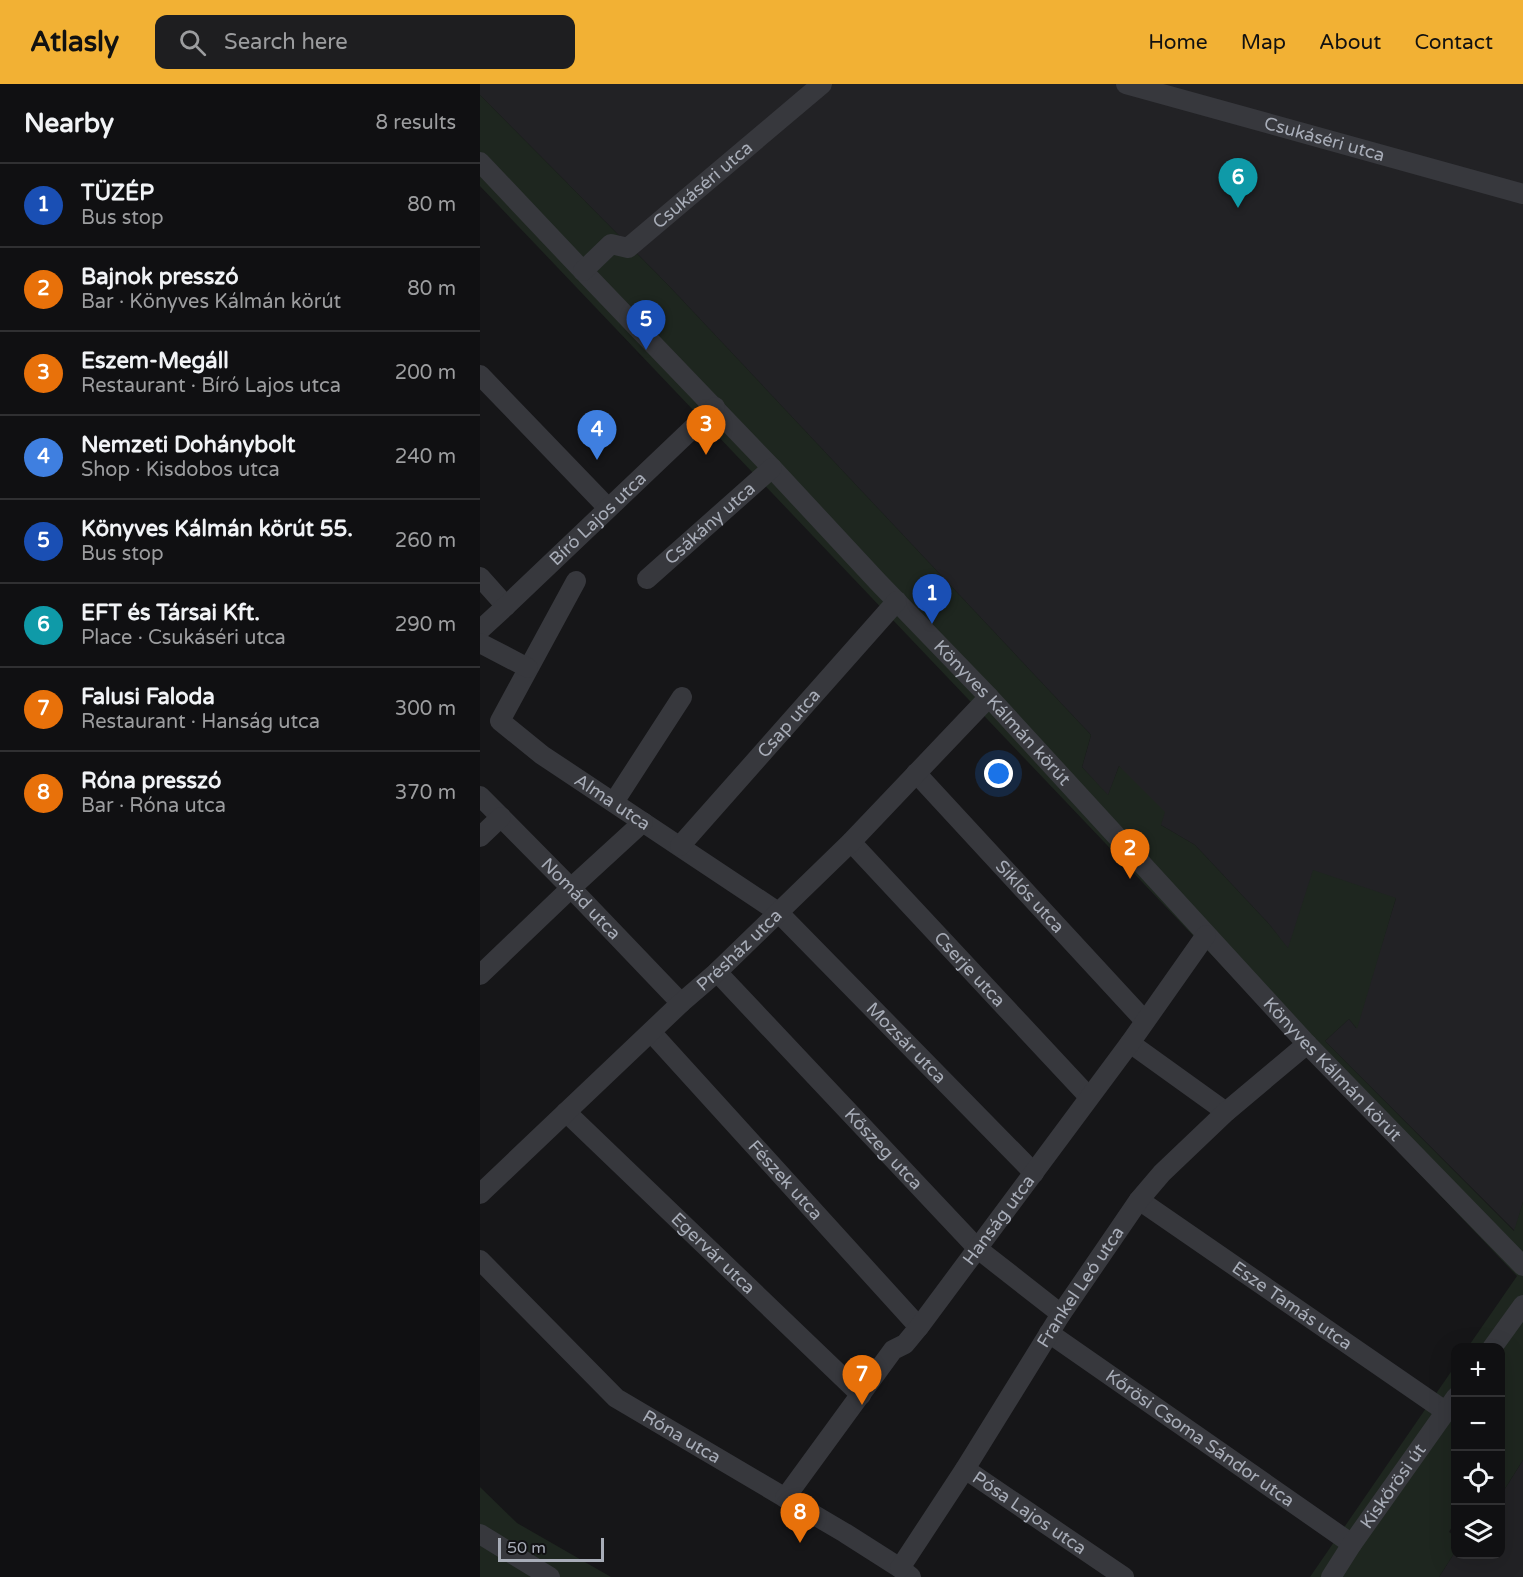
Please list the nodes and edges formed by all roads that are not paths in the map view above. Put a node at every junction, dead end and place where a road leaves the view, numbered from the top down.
1 (822, 84) edge
2 (1126, 84) edge
3 (480, 162) edge
4 (1523, 194) edge
5 (582, 272) junction
6 (480, 375) edge
7 (715, 407) junction
8 (772, 468) junction
9 (608, 508) junction
10 (480, 577) edge
11 (647, 579) dead end
12 (576, 581) dead end
13 (897, 601) junction
14 (507, 606) junction
15 (480, 630) edge
16 (480, 643) edge
17 (528, 668) junction
18 (682, 697) dead end
19 (989, 697) junction
20 (916, 773) junction
21 (480, 796) edge
22 (614, 802) junction
23 (501, 817) junction
24 (643, 822) junction
25 (480, 837) edge
26 (851, 842) junction
27 (680, 846) junction
28 (571, 888) junction
29 (778, 912) junction
30 (1206, 935) junction
31 (717, 972) junction
32 (480, 975) edge
33 (681, 1004) junction
34 (1144, 1021) junction
35 (651, 1032) junction
36 (1130, 1043) junction
37 (1307, 1044) junction
38 (1089, 1097) junction
39 (566, 1112) junction
40 (1226, 1112) junction
41 (1034, 1173) junction
42 (480, 1194) edge
43 (1139, 1200) junction
44 (978, 1249) junction
45 (480, 1260) edge
46 (1523, 1266) edge
47 (1523, 1305) edge
48 (1061, 1314) junction
49 (919, 1327) junction
50 (1049, 1333) junction
51 (1495, 1343) edge
52 (861, 1395) junction
53 (1450, 1404) edge
54 (965, 1469) junction
55 (785, 1498) junction
56 (480, 1534) edge
57 (1352, 1544) junction
58 (905, 1572) edge
59 (550, 1577) edge
60 (1124, 1577) edge
61 (1331, 1577) edge

1 - 5 street, Csukáséri utca
2 - 4 street, Csukáséri utca
3 - 5 street, Könyves Kálmán körút
5 - 7 street, Könyves Kálmán körút
6 - 9 street
7 - 8 street, Könyves Kálmán körút
7 - 9 street, Bíró Lajos utca
8 - 11 street, Csákány utca
8 - 13 street, Könyves Kálmán körút
9 - 14 street, Bíró Lajos utca
10 - 14 street
12 - 17 street, Alma utca
13 - 19 street, Könyves Kálmán körút
13 - 27 street, Csap utca
14 - 15 street, Bíró Lajos utca
16 - 17 street
17 - 22 street, Alma utca
18 - 22 street
19 - 20 street, Présház utca
19 - 30 street, Könyves Kálmán körút
20 - 26 street, Présház utca
20 - 34 street, Siklós utca
21 - 23 street, Nomád utca
22 - 24 street, Alma utca
23 - 25 street
23 - 28 street, Nomád utca
24 - 27 street, Alma utca
24 - 28 street
26 - 29 street, Présház utca
26 - 38 street, Cserje utca
27 - 29 street, Alma utca
28 - 32 street
28 - 33 street, Nomád utca
29 - 31 street, Présház utca
29 - 41 street, Mozsár utca
30 - 34 street, Hanság utca
30 - 37 street, Könyves Kálmán körút
31 - 33 street, Présház utca
31 - 44 street, Kőszeg utca
33 - 35 street, Présház utca
34 - 36 street, Hanság utca
35 - 39 street, Présház utca
35 - 49 street, Fészek utca
36 - 38 street, Hanság utca
36 - 40 street
37 - 40 street, Frankel Leó utca
37 - 46 street, Könyves Kálmán körút
38 - 41 street, Hanság utca
39 - 42 street, Présház utca
39 - 52 street, Egervár utca
40 - 43 street, Frankel Leó utca
41 - 44 street, Hanság utca
43 - 48 street, Frankel Leó utca
43 - 53 street, Esze Tamás utca
44 - 48 street, Kőszeg utca
44 - 49 street, Hanság utca
45 - 55 street, Róna utca
47 - 51 street
48 - 50 street, Frankel Leó utca
49 - 52 street, Hanság utca
50 - 54 street, Frankel Leó utca
50 - 57 street, Kőrösi Csoma Sándor utca
52 - 55 street, Hanság utca
53 - 57 street, Kiskőrösi út
54 - 58 street, Frankel Leó utca
54 - 60 street, Pósa Lajos utca
55 - 58 street, Róna utca
56 - 59 street
57 - 61 street, Kiskőrösi út

